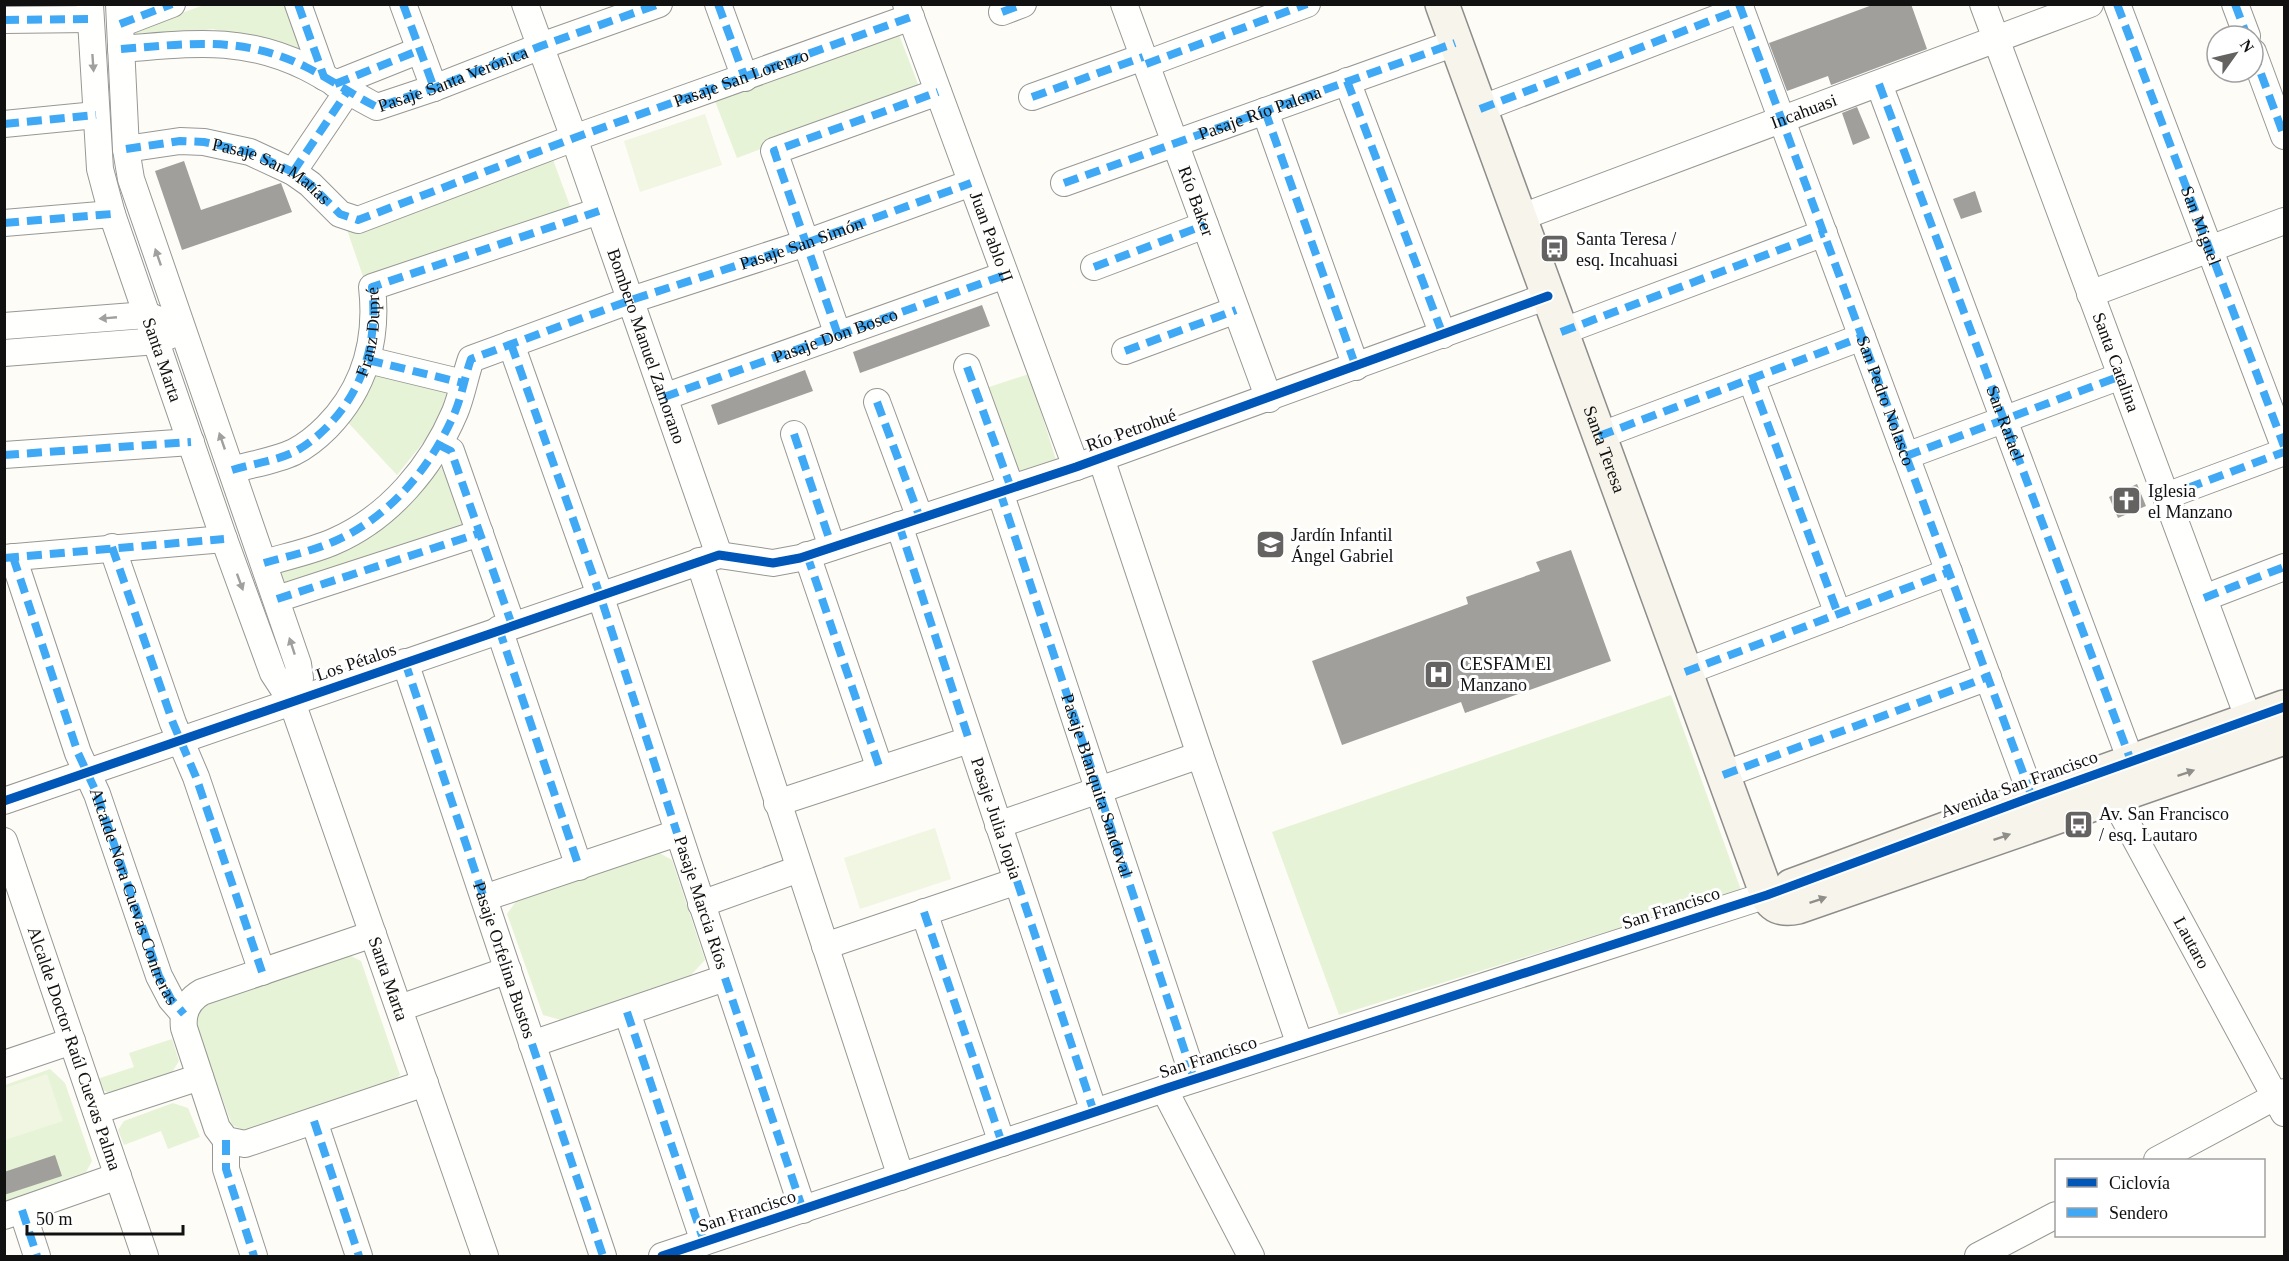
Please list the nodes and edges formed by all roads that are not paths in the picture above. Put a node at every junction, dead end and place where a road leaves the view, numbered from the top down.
1 (172, 4) edge
2 (298, 4) edge
3 (404, 4) edge
4 (525, 4) edge
5 (718, 4) edge
6 (1124, 4) edge
7 (1307, 4) edge
8 (1442, 4) edge
9 (1983, 4) edge
10 (2090, 4) edge
11 (2117, 4) edge
12 (2235, 4) edge
13 (651, 6) edge
14 (1740, 7) edge
15 (908, 11) edge
16 (90, 12) edge
17 (4, 20) edge
18 (2242, 24) edge
19 (120, 26) edge
20 (1996, 40) junction
21 (1455, 43) junction
22 (541, 46) junction
23 (420, 50) junction
24 (1144, 61) junction
25 (746, 78) junction
26 (1347, 81) junction
27 (335, 84) junction
28 (1879, 84) junction
29 (2265, 84) edge
30 (434, 88) junction
31 (938, 92) junction
32 (1032, 97) dead end
33 (1480, 109) junction
34 (1265, 111) junction
35 (96, 115) junction
36 (1782, 120) junction
37 (4, 124) edge
38 (2284, 135) edge
39 (574, 138) junction
40 (1175, 144) junction
41 (126, 149) junction
42 (293, 172) junction
43 (971, 183) junction
44 (1064, 183) dead end
45 (600, 211) junction
46 (112, 214) junction
47 (1520, 218) junction
48 (2284, 221) edge
49 (4, 223) edge
50 (1205, 225) junction
51 (1824, 233) junction
52 (806, 243) junction
53 (2210, 249) junction
54 (1094, 267) dead end
55 (1005, 275) junction
56 (2090, 294) junction
57 (1548, 296) junction
58 (630, 300) junction
59 (1236, 310) junction
60 (147, 315) junction
61 (4, 326) edge
62 (184, 330) junction
63 (1561, 332) junction
64 (838, 335) junction
65 (1443, 335) junction
66 (1862, 337) junction
67 (157, 341) junction
68 (511, 344) junction
69 (1125, 351) dead end
70 (4, 353) edge
71 (368, 360) junction
72 (967, 367) dead end
73 (1356, 367) junction
74 (2121, 376) junction
75 (1750, 379) junction
76 (463, 383) junction
77 (664, 398) junction
78 (1269, 399) junction
79 (877, 402) dead end
80 (2004, 419) junction
81 (794, 434) dead end
82 (1599, 436) junction
83 (191, 442) junction
84 (439, 445) junction
85 (2284, 446) edge
86 (2284, 452) edge
87 (4, 455) edge
88 (1906, 456) junction
89 (1101, 458) junction
90 (1076, 467) junction
91 (232, 470) junction
92 (1005, 490) junction
93 (2166, 496) junction
94 (909, 521) junction
95 (480, 533) junction
96 (224, 539) junction
97 (112, 547) junction
98 (832, 547) junction
99 (807, 555) junction
100 (9, 558) edge
101 (709, 558) junction
102 (264, 563) junction
103 (2284, 567) edge
104 (1949, 572) junction
105 (600, 595) junction
106 (2204, 598) junction
107 (277, 599) junction
108 (1838, 614) junction
109 (506, 627) junction
110 (405, 662) junction
111 (1685, 672) junction
112 (1988, 677) junction
113 (292, 702) junction
114 (2284, 707) edge
115 (2249, 720) junction
116 (2284, 738) edge
117 (181, 740) junction
118 (969, 740) junction
119 (1200, 755) junction
120 (2131, 761) junction
121 (880, 769) junction
122 (87, 772) junction
123 (1723, 775) junction
124 (2106, 786) junction
125 (1098, 790) junction
126 (2032, 797) junction
127 (4, 801) edge
128 (777, 802) junction
129 (998, 825) junction
130 (677, 833) junction
131 (4, 841) edge
132 (579, 867) junction
133 (800, 869) junction
134 (1017, 881) junction
135 (1767, 895) junction
136 (484, 898) junction
137 (701, 904) junction
138 (924, 912) junction
139 (373, 934) junction
140 (825, 946) junction
141 (508, 970) junction
142 (262, 972) junction
143 (725, 978) junction
144 (400, 1008) junction
145 (627, 1012) junction
146 (184, 1014) junction
147 (72, 1041) junction
148 (532, 1044) junction
149 (1300, 1045) junction
150 (4, 1064) edge
151 (200, 1077) junction
152 (1194, 1079) junction
153 (425, 1083) junction
154 (1164, 1089) junction
155 (2282, 1101) edge
156 (96, 1111) junction
157 (1094, 1112) junction
158 (314, 1121) junction
159 (226, 1140) junction
160 (1002, 1143) junction
161 (2161, 1159) edge
162 (118, 1176) junction
163 (901, 1177) junction
164 (803, 1210) junction
165 (13, 1213) edge
166 (2055, 1216) edge
167 (704, 1242) junction
168 (37, 1257) edge
169 (145, 1257) edge
170 (254, 1257) edge
171 (359, 1257) edge
172 (485, 1257) edge
173 (603, 1257) edge
174 (662, 1257) edge
175 (1251, 1257) edge
176 (1978, 1257) edge

1 - 19 street
2 - 27 street
3 - 23 street
4 - 22 street, Bombero Manuel Zamorano
5 - 25 street
6 - 24 street, Río Baker
7 - 24 street
8 - 21 street, Santa Teresa
9 - 20 street, Santa Catalina
10 - 20 street, Incahuasi
11 - 53 street, San Miguel
12 - 18 street
13 - 22 street, Pasaje Santa Verónica
14 - 33 street
14 - 36 street, San Pedro Nolasco
15 - 25 street, Pasaje San Lorenzo
15 - 31 street, Juan Pablo II
16 - 17 street
16 -> 35 street, Santa Marta
19 - 27 street, Pasaje Santa Verónica
19 - 41 street, Santa Marta
20 - 28 street, Incahuasi
20 - 56 street, Santa Catalina
21 - 26 street, Pasaje Río Palena
21 - 33 street, Santa Teresa
22 - 30 street, Pasaje Santa Verónica
22 - 39 street, Bombero Manuel Zamorano
23 - 27 street
23 - 30 street
24 - 32 street
24 - 40 street, Río Baker
25 - 39 street, Pasaje San Lorenzo
26 - 34 street, Pasaje Río Palena
26 - 65 street
27 - 30 street, Pasaje Santa Verónica
27 - 42 street
28 - 36 street, Incahuasi
28 - 80 street, San Rafael
29 - 38 street
31 - 43 street, Juan Pablo II
31 - 52 street
33 - 47 street, Santa Teresa
34 - 40 street, Pasaje Río Palena
34 - 73 street
35 - 37 street
35 - 46 street, Santa Marta
36 - 47 street, Incahuasi
36 - 51 street, San Pedro Nolasco
39 - 42 street, Pasaje San Matías
39 - 45 street, Bombero Manuel Zamorano
40 - 44 street, Pasaje Río Palena
40 - 50 street, Río Baker
41 - 42 street, Pasaje San Matías
62 -> 41 street, Santa Marta
43 - 52 street, Pasaje San Simón
43 - 55 street, Juan Pablo II
45 - 58 street, Bombero Manuel Zamorano
45 - 71 street, Franz Dupré
46 - 49 street
46 - 60 street, Santa Marta
47 - 57 street, Santa Teresa
48 - 53 street
50 - 54 street
50 - 59 street, Río Baker
51 - 63 street
51 - 66 street, San Pedro Nolasco
52 - 58 street, Pasaje San Simón
52 - 64 street
53 - 56 street
53 - 85 street, San Miguel
55 - 64 street, Pasaje Don Bosco
55 - 90 street, Juan Pablo II
56 - 74 street, Santa Catalina
57 - 63 street, Santa Teresa
57 - 65 street, Río Petrohué
58 - 68 street, Pasaje San Simón
58 - 77 street, Bombero Manuel Zamorano
59 - 69 street
59 - 78 street, Río Baker
60 -> 61 street
60 - 62 street
60 - 67 street, Santa Marta
62 - 67 street
91 -> 62 street, Santa Marta
63 - 82 street, Santa Teresa
64 - 77 street, Pasaje Don Bosco
65 - 73 street, Río Petrohué
66 - 75 street
66 - 88 street, San Pedro Nolasco
67 - 70 street
67 - 83 street, Santa Marta
68 - 76 street, Pasaje San Simón
68 - 105 street, Pasaje Marcia Ríos
71 - 76 street
71 - 91 street, Franz Dupré
72 - 92 street, Pasaje Blanquita Sandoval
73 - 78 street, Río Petrohué
74 - 80 street
74 - 93 street, Santa Catalina
75 - 82 street
75 - 108 street
76 - 84 street
77 - 101 street, Bombero Manuel Zamorano
78 - 89 street, Río Petrohué
79 - 94 street, Pasaje Julia Jopia
80 - 88 street
80 - 120 street, San Rafael
81 - 98 street
82 - 111 street, Santa Teresa
83 - 87 street
83 - 96 street, Santa Marta
84 - 95 street
84 - 102 street
86 - 93 street
88 - 104 street, San Pedro Nolasco
89 - 90 street, Río Petrohué
89 - 119 street
90 - 92 street, Río Petrohué
91 - 102 street, Santa Marta
92 - 94 street, Río Petrohué
92 - 125 street, Pasaje Blanquita Sandoval
93 - 106 street, Santa Catalina
94 - 98 street, Río Petrohué
94 - 118 street, Pasaje Julia Jopia
95 - 107 street
95 - 109 street
96 - 97 street
96 -> 113 street, Santa Marta
97 - 100 street
97 - 117 street
98 - 99 street, Río Petrohué
99 - 101 street, Río Petrohué
99 - 121 street
100 - 122 street, Alcalde Nora Cuevas Contreras
101 - 105 street, Los Pétalos
101 - 128 street, Bombero Manuel Zamorano
102 - 107 street, Santa Marta
103 - 106 street
104 - 108 street
104 - 112 street, San Pedro Nolasco
105 - 109 street, Los Pétalos
105 - 130 street, Pasaje Marcia Ríos
106 - 115 street, Santa Catalina
113 -> 107 street, Santa Marta
108 - 111 street
109 - 110 street, Los Pétalos
109 - 132 street
110 - 113 street, Los Pétalos
110 - 136 street, Pasaje Orfelina Bustos
111 - 123 street, Santa Teresa
112 - 123 street
112 - 126 street, San Pedro Nolasco
113 - 117 street, Los Pétalos
113 - 139 street, Santa Marta
114 - 115 street, Avenida San Francisco
115 - 120 street, Avenida San Francisco
124 -> 116 street, Avenida San Francisco
117 - 122 street, Los Pétalos
117 - 142 street
118 - 121 street
118 - 129 street, Pasaje Julia Jopia
119 - 125 street
119 - 149 street
120 - 124 street, Avenida San Francisco
121 - 128 street
122 - 127 street, Los Pétalos
122 - 146 street, Alcalde Nora Cuevas Contreras
123 - 135 street, Santa Teresa
124 - 126 street, Avenida San Francisco
135 -> 124 street, Avenida San Francisco
124 - 155 street, Lautaro
125 - 129 street
125 - 152 street, Pasaje Blanquita Sandoval
126 - 135 street, Avenida San Francisco
128 - 133 street, Bombero Manuel Zamorano
129 - 134 street, Pasaje Julia Jopia
130 - 132 street
130 - 137 street, Pasaje Marcia Ríos
131 - 147 street, Alcalde Doctor Raúl Cuevas Palma
132 - 136 street
133 - 137 street
133 - 140 street, Bombero Manuel Zamorano
134 - 138 street
134 - 157 street, Pasaje Julia Jopia
135 - 149 street, San Francisco
136 - 141 street, Pasaje Orfelina Bustos
137 - 143 street, Pasaje Marcia Ríos
138 - 140 street
138 - 160 street
139 - 142 street
139 - 144 street, Santa Marta
140 - 163 street, Bombero Manuel Zamorano
141 - 144 street
141 - 148 street, Pasaje Orfelina Bustos
142 - 146 street
143 - 145 street
143 - 164 street, Pasaje Marcia Ríos
144 - 153 street, Santa Marta
145 - 148 street
145 - 167 street
146 - 151 street, Alcalde Nora Cuevas Contreras
147 - 150 street
147 - 156 street, Alcalde Doctor Raúl Cuevas Palma
148 - 173 street, Pasaje Orfelina Bustos
149 - 152 street, San Francisco
151 - 156 street
151 - 159 street, Alcalde Nora Cuevas Contreras
152 - 154 street, San Francisco
153 - 158 street
153 - 172 street, Santa Marta
154 - 157 street, San Francisco
154 - 175 street
155 - 161 street
156 - 162 street, Alcalde Doctor Raúl Cuevas Palma
157 - 160 street, San Francisco
158 - 159 street
158 - 171 street
159 - 170 street, Alcalde Nora Cuevas Contreras
160 - 163 street, San Francisco
162 - 165 street
162 - 169 street, Alcalde Doctor Raúl Cuevas Palma
163 - 164 street, San Francisco
164 - 167 street, San Francisco
165 - 168 street
166 - 176 street
167 - 174 street, San Francisco

